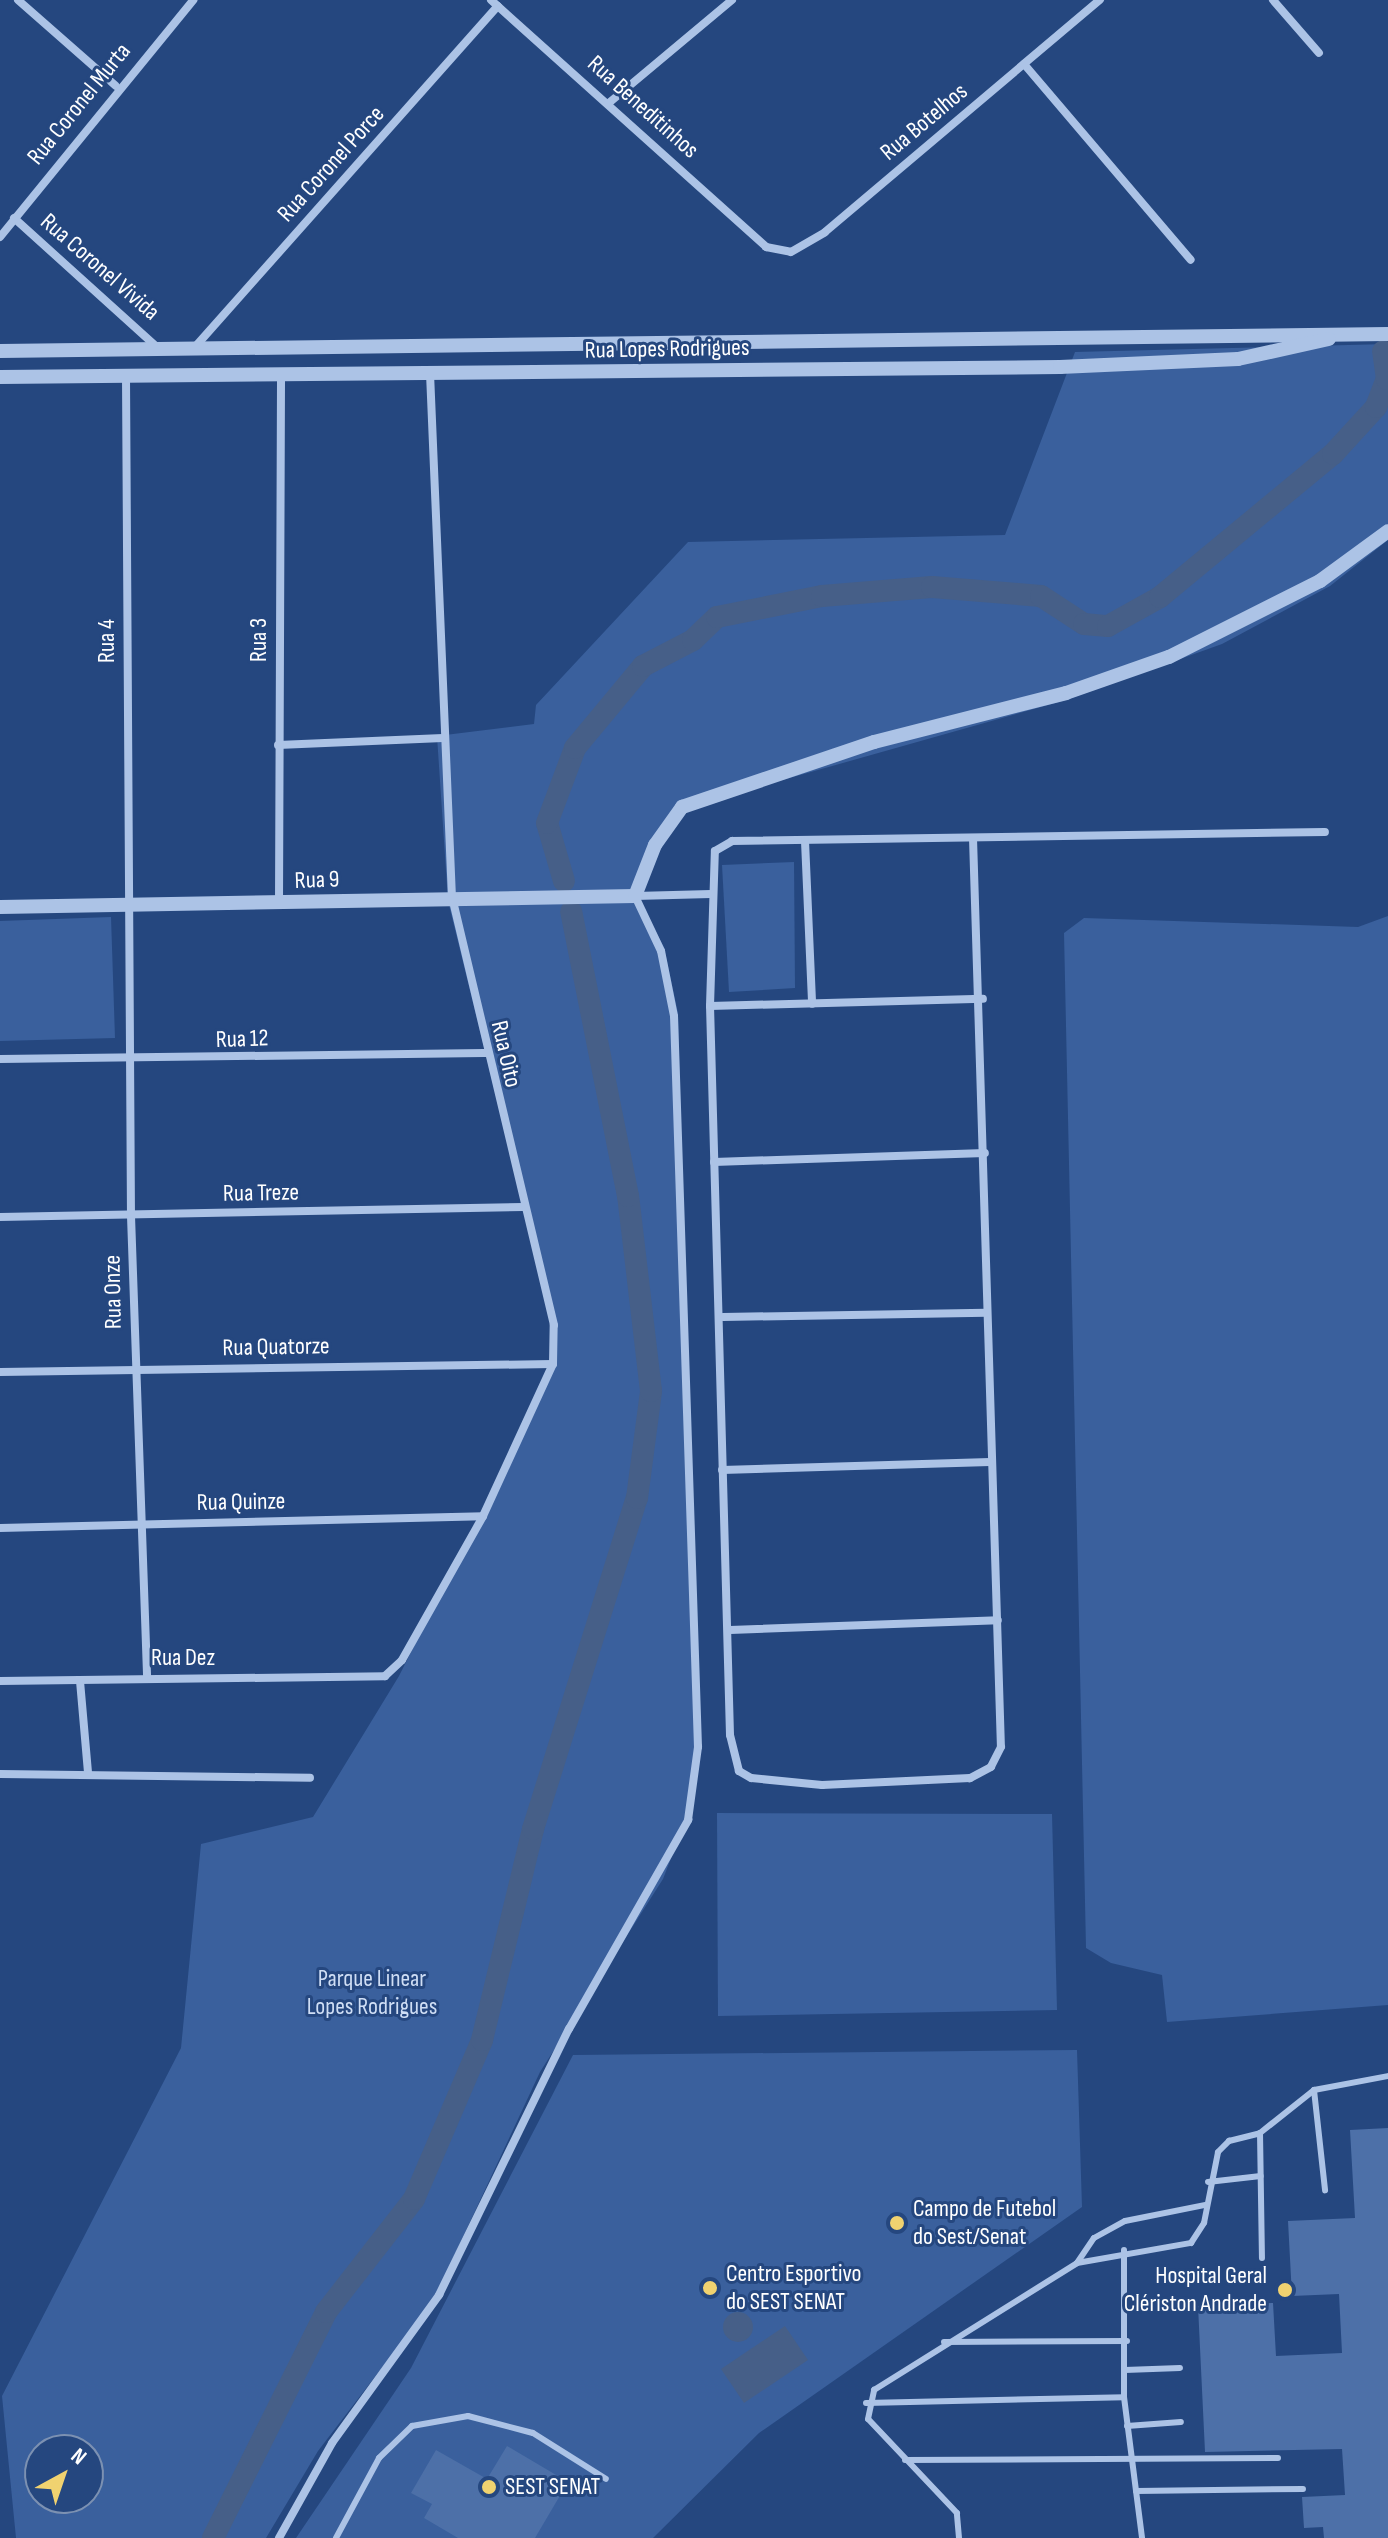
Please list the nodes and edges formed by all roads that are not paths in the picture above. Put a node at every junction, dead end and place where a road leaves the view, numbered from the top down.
1 (18, 0) edge
2 (193, 0) edge
3 (732, 0) edge
4 (1100, 0) edge
5 (1273, 0) edge
6 (494, 3) edge
7 (1319, 53) dead end
8 (1024, 64) junction
9 (116, 86) junction
10 (610, 102) junction
11 (14, 218) junction
12 (0, 237) edge
13 (766, 247) joint
14 (1191, 260) dead end
15 (1388, 334) edge
16 (1331, 338) junction
17 (618, 344) junction
18 (319, 346) junction
19 (158, 348) junction
20 (195, 348) junction
21 (0, 351) edge
22 (617, 372) junction
23 (430, 374) junction
24 (321, 376) junction
25 (0, 377) edge
26 (126, 377) junction
27 (281, 377) junction
28 (1388, 531) edge
29 (443, 738) junction
30 (278, 745) junction
31 (1325, 832) dead end
32 (973, 838) junction
33 (805, 841) junction
34 (711, 894) junction
35 (635, 896) junction
36 (452, 898) junction
37 (279, 903) junction
38 (129, 905) junction
39 (0, 907) edge
40 (983, 999) junction
41 (812, 1004) junction
42 (710, 1006) junction
43 (484, 1053) junction
44 (0, 1059) edge
45 (130, 1062) junction
46 (985, 1153) junction
47 (714, 1162) junction
48 (523, 1207) junction
49 (131, 1216) junction
50 (0, 1217) edge
51 (986, 1313) junction
52 (723, 1317) junction
53 (553, 1364) junction
54 (134, 1369) junction
55 (0, 1372) edge
56 (990, 1462) junction
57 (722, 1470) junction
58 (483, 1516) junction
59 (143, 1525) junction
60 (0, 1528) edge
61 (998, 1620) junction
62 (730, 1630) junction
63 (367, 1677) joint
64 (147, 1678) junction
65 (0, 1681) edge
66 (80, 1681) junction
67 (88, 1773) junction
68 (0, 1774) edge
69 (310, 1778) dead end
70 (1388, 2076) edge
71 (1314, 2090) junction
72 (1260, 2133) junction
73 (1261, 2176) junction
74 (1208, 2182) junction
75 (1325, 2190) dead end
76 (1205, 2205) junction
77 (1124, 2250) junction
78 (1262, 2258) dead end
79 (1077, 2263) junction
80 (1127, 2341) junction
81 (944, 2342) junction
82 (1180, 2368) dead end
83 (1125, 2370) junction
84 (1124, 2397) junction
85 (866, 2403) junction
86 (1181, 2422) dead end
87 (1127, 2426) junction
88 (1131, 2453) junction
89 (1278, 2458) dead end
90 (905, 2460) junction
91 (606, 2479) dead end
92 (1303, 2489) dead end
93 (1136, 2491) junction
94 (279, 2538) edge
95 (336, 2538) edge
96 (959, 2538) edge
97 (1142, 2538) edge

1 - 9 street
2 - 9 street, Rua Coronel Murta
3 - 10 street
4 - 8 street, Rua Botelhos
5 - 7 street
6 - 10 street, Rua Beneditinhos
6 - 20 street, Rua Coronel Porce
8 - 13 street, Rua Botelhos
8 - 14 street
9 - 11 street, Rua Coronel Murta
10 - 13 street, Rua Beneditinhos
11 - 12 street, Rua Coronel Murta
11 - 19 street, Rua Coronel Vivida
15 - 16 street, Rua Lopes Rodrigues
16 - 17 street, Rua Lopes Rodrigues
16 - 22 street, Rua Lopes Rodrigues
17 - 18 street, Rua Lopes Rodrigues
17 - 22 street
18 - 20 street, Rua Lopes Rodrigues
18 - 24 street
19 - 20 street, Rua Lopes Rodrigues
19 - 21 street, Rua Lopes Rodrigues
22 - 23 street, Rua Lopes Rodrigues
23 - 24 street, Rua Lopes Rodrigues
23 - 29 street, Rua Oito
24 - 27 street, Rua Lopes Rodrigues
25 - 26 street, Rua Lopes Rodrigues
26 - 27 street, Rua Lopes Rodrigues
26 - 38 street, Rua 4
27 - 30 street, Rua 3
28 - 35 street
29 - 30 street
29 - 36 street, Rua Oito
30 - 37 street, Rua 3
31 - 32 street
32 - 33 street
32 - 40 street
33 - 34 street
33 - 41 street
34 - 35 street
34 - 42 street
35 - 36 street, Rua 9
35 - 94 street
36 - 37 street, Rua 9
36 - 43 street, Rua Oito
37 - 38 street, Rua 9
38 - 39 street, Rua 9
38 - 45 street, Rua Onze
40 - 41 street
40 - 46 street
41 - 42 street
42 - 47 street
43 - 45 street, Rua 12
43 - 48 street, Rua Oito
44 - 45 street, Rua 12
45 - 49 street, Rua Onze
46 - 47 street
46 - 51 street
47 - 52 street
48 - 49 street, Rua Treze
48 - 53 street, Rua Oito
49 - 50 street, Rua Treze
49 - 54 street, Rua Onze
51 - 52 street
51 - 56 street
52 - 57 street
53 - 54 street, Rua Quatorze
53 - 58 street, Rua Oito
54 - 55 street, Rua Quatorze
54 - 59 street, Rua Onze
56 - 57 street
56 - 61 street
57 - 62 street
58 - 59 street, Rua Quinze
58 - 63 street, Rua Oito
59 - 60 street, Rua Quinze
59 - 64 street, Rua Onze
61 - 62 street
61 - 62 street
63 - 64 street, Rua Dez
64 - 66 street, Rua Dez
65 - 66 street, Rua Dez
66 - 67 street
67 - 68 street
67 - 69 street
70 - 71 lane
71 - 72 lane
71 - 75 lane
72 - 73 lane
72 - 74 lane
73 - 74 lane
73 - 78 lane
74 - 76 lane
76 - 77 lane
76 - 79 lane
77 - 79 lane
77 - 80 lane
79 - 81 lane
80 - 81 lane
80 - 83 lane
81 - 85 lane
82 - 83 lane
83 - 84 lane
84 - 85 lane
84 - 87 lane
85 - 90 lane
86 - 87 lane
87 - 88 lane
88 - 89 lane
88 - 90 lane
88 - 93 lane
90 - 96 lane
91 - 95 lane
92 - 93 lane
93 - 97 lane

